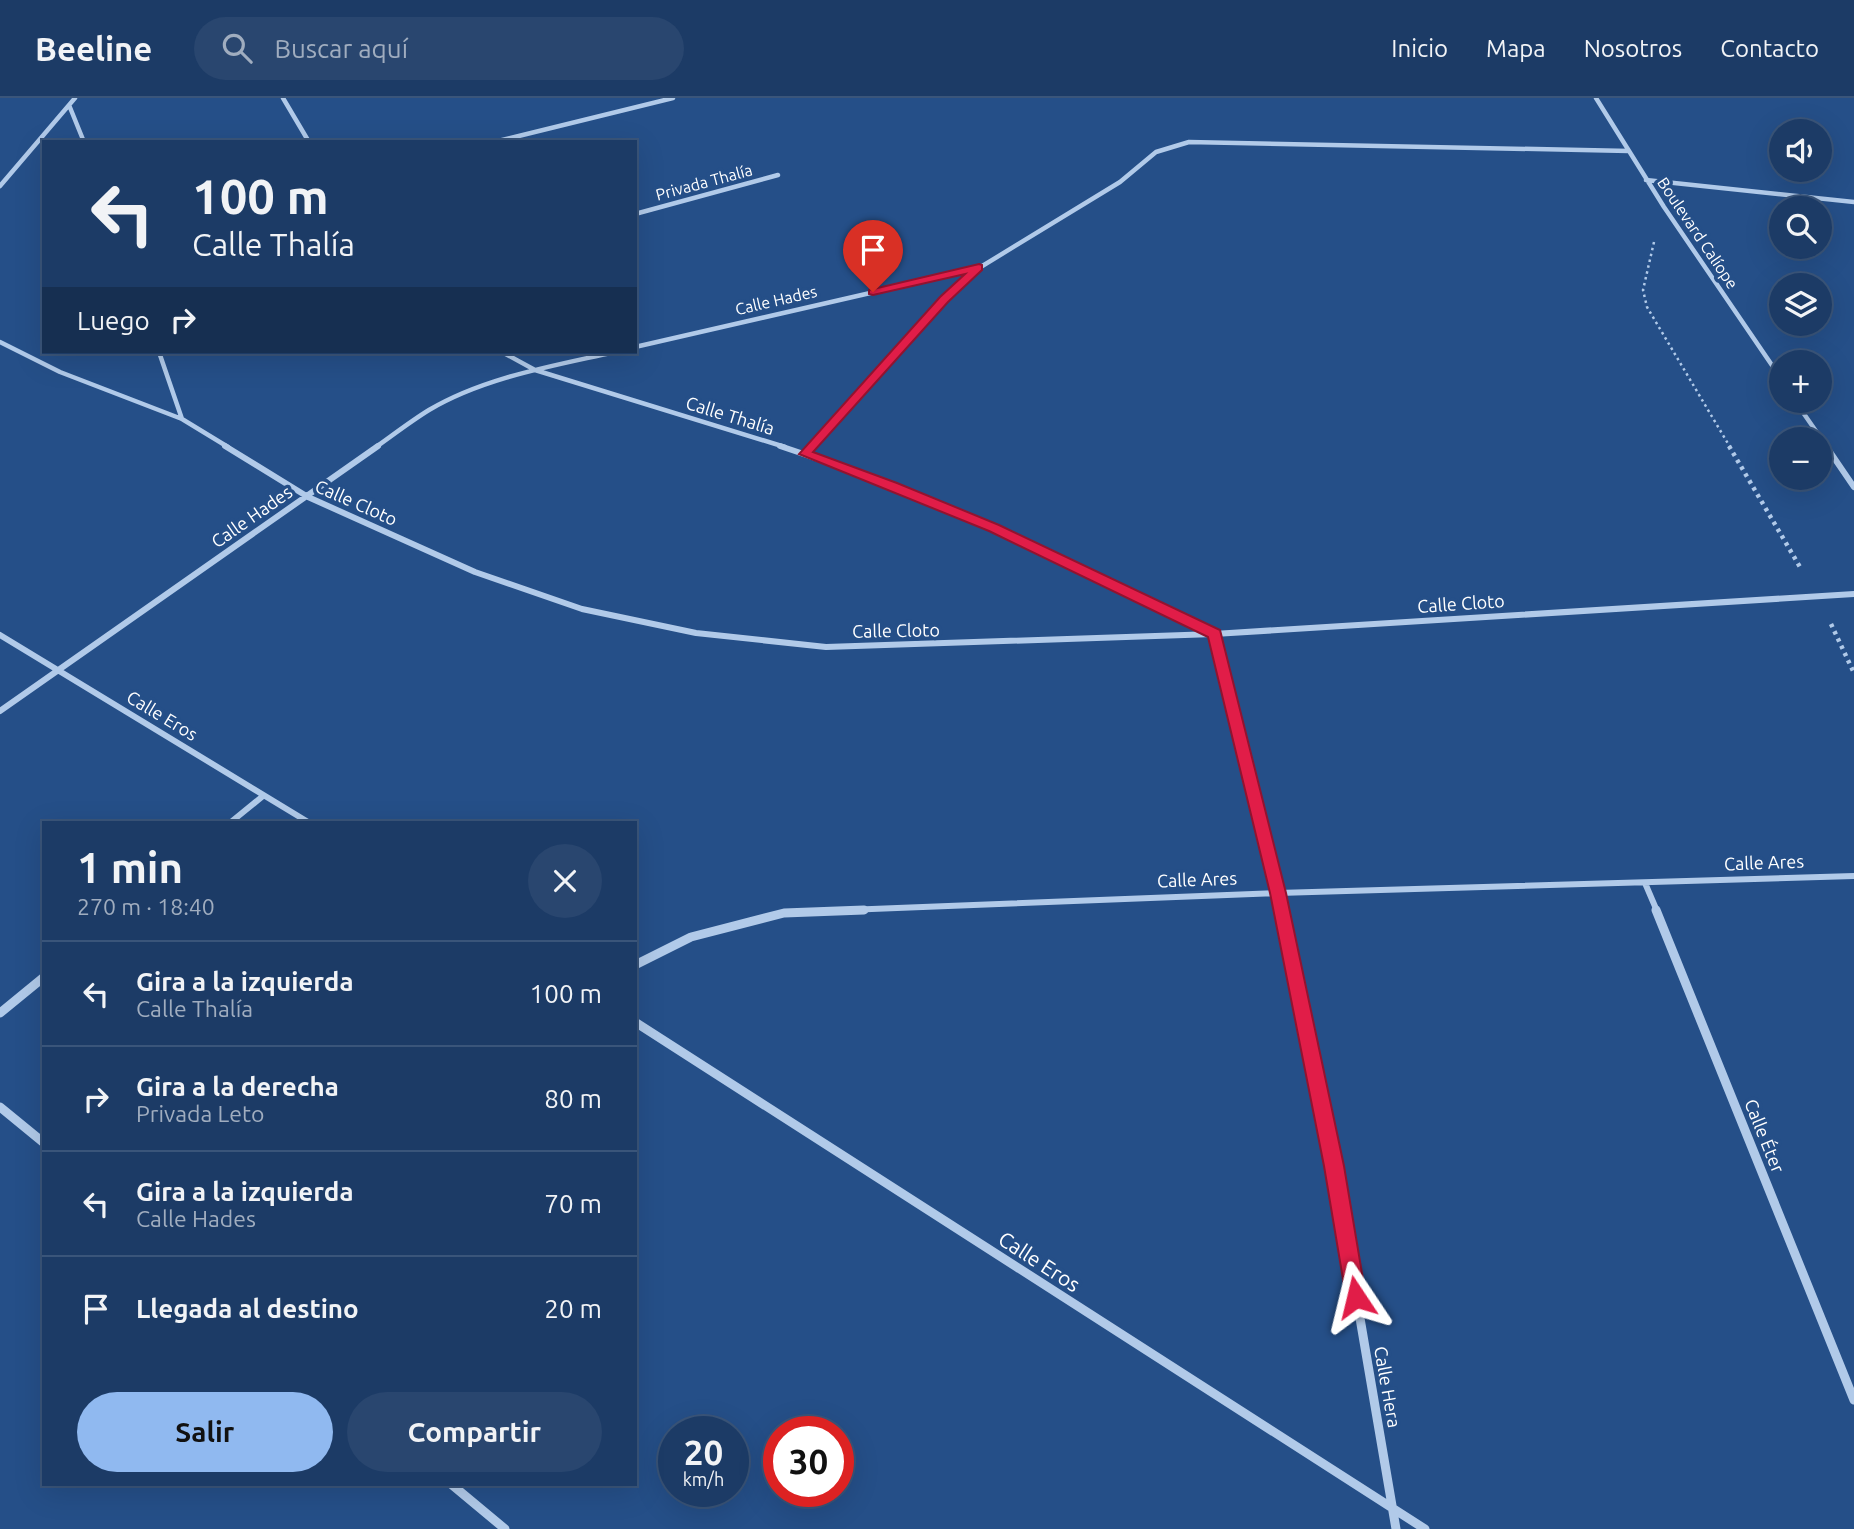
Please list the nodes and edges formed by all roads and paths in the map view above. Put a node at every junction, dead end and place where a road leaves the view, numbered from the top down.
1 (75, 98) edge
2 (284, 98) edge
3 (673, 98) edge
4 (1596, 98) edge
5 (69, 105) junction
6 (83, 140) edge
7 (308, 140) edge
8 (502, 140) edge
9 (1629, 151) junction
10 (778, 175) dead end
11 (1646, 180) junction
12 (0, 187) edge
13 (1854, 202) edge
14 (1664, 207) junction
15 (637, 213) edge
16 (979, 268) junction
17 (0, 342) edge
18 (637, 347) edge
19 (160, 354) edge
20 (506, 354) edge
21 (606, 354) edge
22 (1769, 361) edge
23 (535, 370) junction
24 (1803, 413) edge
25 (182, 419) junction
26 (805, 454) junction
27 (1854, 487) edge
28 (308, 497) junction
29 (1854, 594) edge
30 (1817, 596) junction
31 (1214, 634) junction
32 (0, 635) edge
33 (59, 673) junction
34 (1854, 673) edge
35 (0, 711) edge
36 (264, 796) junction
37 (232, 821) edge
38 (306, 821) edge
39 (1854, 876) edge
40 (1645, 883) junction
41 (1278, 893) junction
42 (637, 964) edge
43 (42, 979) edge
44 (0, 1013) edge
45 (637, 1023) edge
46 (0, 1107) edge
47 (42, 1141) edge
48 (1854, 1400) edge
49 (453, 1486) edge
50 (1392, 1508) junction
51 (505, 1529) edge
52 (1396, 1529) edge
53 (1425, 1529) edge

1 - 5 street
2 - 7 street
3 - 8 street
4 - 9 street, Boulevard Calíope
5 - 6 street
5 - 12 street
9 - 11 street, Boulevard Calíope
9 - 16 street, Calle Hades
10 - 15 street, Privada Thalía
11 - 13 street
11 - 14 street, Boulevard Calíope
14 - 22 street, Boulevard Calíope
14 - 30 path
16 - 18 street, Calle Hades
16 - 26 street
17 - 25 street, Calle Cloto
19 - 25 street
20 - 23 street, Calle Thalía
21 - 23 street, Calle Hades
23 - 26 street, Calle Thalía
23 - 28 street, Calle Hades
24 - 27 street
25 - 28 street, Calle Cloto
26 - 31 street, Calle Thalía
28 - 31 street, Calle Cloto
28 - 33 street, Calle Hades
29 - 30 street, Calle Cloto
30 - 31 street, Calle Cloto
30 - 34 path
31 - 41 street, Calle Hera
32 - 33 street, Calle Eros
33 - 35 street, Calle Hades
33 - 36 street, Calle Eros
36 - 37 street
36 - 38 street, Calle Eros
39 - 40 street, Calle Ares
40 - 41 street, Calle Ares
40 - 48 street, Calle Éter
41 - 42 street, Calle Ares
41 - 50 street, Calle Hera
43 - 44 street
45 - 50 street, Calle Eros
46 - 47 street
49 - 51 street
50 - 52 street, Calle Hera
50 - 53 street, Calle Eros

